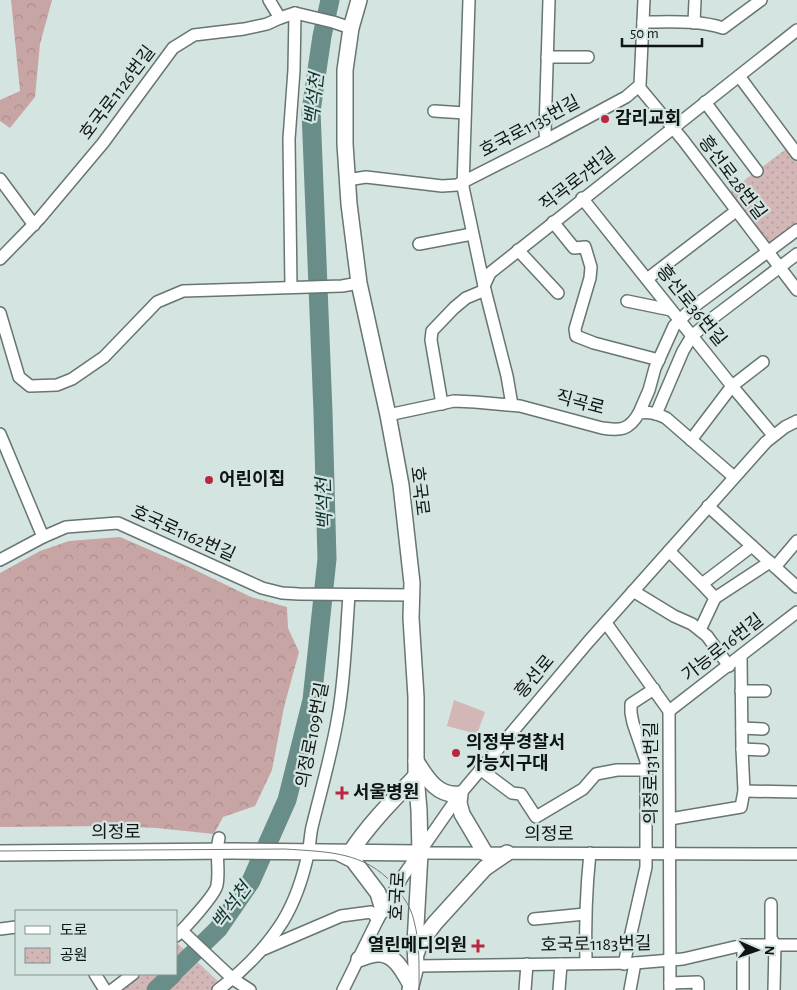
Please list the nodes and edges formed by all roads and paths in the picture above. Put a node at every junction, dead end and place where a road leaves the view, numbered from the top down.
1 (269, 0) edge
2 (359, 0) edge
3 (469, 0) edge
4 (549, 0) edge
5 (644, 0) edge
6 (695, 0) edge
7 (761, 0) edge
8 (298, 14) junction
9 (280, 18) junction
10 (643, 22) junction
11 (694, 23) junction
12 (352, 28) junction
13 (797, 30) edge
14 (547, 56) junction
15 (588, 57) dead end
16 (739, 76) junction
17 (639, 87) junction
18 (705, 102) junction
19 (434, 111) dead end
20 (465, 113) junction
21 (672, 128) junction
22 (546, 140) junction
23 (797, 154) edge
24 (757, 171) dead end
25 (0, 179) edge
26 (347, 180) junction
27 (463, 182) junction
28 (582, 198) junction
29 (736, 211) junction
30 (553, 222) junction
31 (34, 224) junction
32 (797, 230) edge
33 (472, 234) junction
34 (419, 244) dead end
35 (518, 250) junction
36 (767, 252) junction
37 (797, 254) edge
38 (0, 259) edge
39 (780, 268) junction
40 (647, 279) junction
41 (359, 284) junction
42 (291, 287) junction
43 (485, 288) junction
44 (797, 290) edge
45 (558, 293) dead end
46 (627, 301) dead end
47 (671, 310) junction
48 (0, 313) edge
49 (680, 320) junction
50 (692, 336) junction
51 (659, 360) junction
52 (763, 362) dead end
53 (732, 386) junction
54 (442, 404) junction
55 (512, 405) junction
56 (639, 413) junction
57 (656, 414) junction
58 (388, 415) junction
59 (797, 421) edge
60 (0, 434) edge
61 (773, 435) junction
62 (691, 440) junction
63 (734, 477) junction
64 (708, 506) junction
65 (43, 537) junction
66 (797, 540) edge
67 (752, 546) junction
68 (668, 551) junction
69 (0, 560) edge
70 (773, 565) junction
71 (702, 584) junction
72 (797, 587) edge
73 (633, 591) junction
74 (349, 595) junction
75 (412, 595) junction
76 (715, 598) junction
77 (797, 612) edge
78 (606, 623) junction
79 (700, 630) junction
80 (741, 656) junction
81 (729, 666) junction
82 (654, 690) junction
83 (742, 691) junction
84 (766, 691) dead end
85 (669, 711) junction
86 (742, 728) junction
87 (763, 729) dead end
88 (742, 749) junction
89 (763, 750) dead end
90 (416, 760) junction
91 (480, 770) junction
92 (646, 770) junction
93 (416, 776) junction
94 (744, 791) junction
95 (797, 792) edge
96 (460, 794) junction
97 (670, 818) junction
98 (217, 845) junction
99 (304, 852) junction
100 (0, 853) edge
101 (344, 853) junction
102 (420, 853) junction
103 (485, 853) junction
104 (506, 853) junction
105 (590, 853) junction
106 (646, 854) junction
107 (670, 854) junction
108 (797, 854) edge
109 (771, 904) dead end
110 (585, 914) junction
111 (381, 915) junction
112 (534, 919) dead end
113 (15, 927) edge
114 (0, 929) edge
115 (179, 934) edge
116 (743, 945) junction
117 (775, 945) junction
118 (797, 946) edge
119 (263, 949) junction
120 (359, 959) junction
121 (670, 960) junction
122 (416, 961) junction
123 (586, 963) junction
124 (527, 964) junction
125 (561, 964) junction
126 (630, 964) junction
127 (96, 975) edge
128 (132, 975) edge
129 (233, 979) junction
130 (670, 986) edge
131 (410, 988) edge
132 (105, 990) edge
133 (112, 990) edge
134 (218, 990) edge
135 (250, 990) edge
136 (343, 990) edge
137 (525, 990) edge
138 (559, 990) edge
139 (630, 990) edge
140 (698, 990) edge
141 (743, 990) edge
142 (774, 990) edge

1 - 9 street
2 - 12 street, 호국로
3 - 20 street
4 - 14 street
5 - 10 street
6 - 11 street
7 - 11 street
8 - 9 street, 호국로1126번길
8 - 12 street
8 - 42 street
9 - 31 street, 호국로1126번길
10 - 11 street
10 - 17 street
12 - 26 street, 호국로
13 - 16 street, 직곡로7번길
14 - 15 street
14 - 22 street
16 - 18 street, 직곡로7번길
16 - 23 street
17 - 21 street, 흥선로28번길
17 - 22 street, 호국로1135번길
18 - 21 street, 직곡로7번길
18 - 24 street
19 - 20 street
20 - 27 street
21 - 28 street, 직곡로7번길
21 - 29 street, 흥선로28번길
22 - 27 street, 호국로1135번길
25 - 31 street
26 - 27 street, 호국로1135번길
26 - 41 street, 호국로
27 - 33 street
28 - 30 street, 직곡로7번길
28 - 40 street, 흥선로36번길
29 - 36 street, 흥선로28번길
29 - 40 street
30 - 35 street, 직곡로7번길
30 - 51 street
31 - 38 street, 호국로1126번길
32 - 36 street
33 - 34 street
33 - 43 street
35 - 43 street, 직곡로7번길
35 - 45 street
36 - 39 street, 흥선로28번길
36 - 49 street
37 - 39 street
39 - 44 street, 흥선로28번길
39 - 50 street
40 - 47 street, 흥선로36번길
41 - 42 street
41 - 58 street, 호국로
42 - 48 street
43 - 54 street
43 - 55 street
46 - 47 street
47 - 49 street, 흥선로36번길
49 - 50 street, 흥선로36번길
49 - 51 street
50 - 53 street, 흥선로36번길
50 - 57 street
51 - 56 street
52 - 53 street
53 - 61 street, 흥선로36번길
53 - 62 street
54 - 55 street, 직곡로
54 - 58 street, 직곡로
55 - 56 street, 직곡로
56 - 57 street
57 - 62 street
58 - 75 street, 호국로
59 - 61 street, 흥선로
60 - 65 street
61 - 63 street, 흥선로
62 - 63 street
63 - 64 street, 흥선로
64 - 67 street
64 - 68 street, 흥선로
65 - 69 street, 호국로1162번길
65 - 74 street, 호국로1162번길
66 - 70 street
67 - 70 street
67 - 71 street
68 - 71 street
68 - 73 street, 흥선로
70 - 72 street
70 - 76 street
71 - 76 street
73 - 78 street, 흥선로
73 - 79 street
74 - 75 street
74 - 99 street, 의정로109번길
75 - 90 street, 호국로
76 - 79 street
77 - 80 street, 가능로16번길
78 - 82 street, 의정로131번길
78 - 91 street, 흥선로
79 - 81 street
80 - 81 street, 가능로16번길
80 - 83 street
81 - 85 street, 가능로16번길
82 - 85 street, 의정로131번길
82 - 92 street
83 - 84 street
83 - 86 street
85 - 97 street, 의정로131번길
86 - 87 street
86 - 88 street
88 - 89 street
88 - 94 street
90 - 93 street, 호국로
90 - 96 street
91 - 92 street
91 - 96 street, 흥선로
92 - 106 street
93 - 101 street
93 - 102 street, 호국로
94 - 95 street
94 - 97 street
96 - 102 street, 흥선로
96 - 103 street
97 - 107 street, 의정로131번길
98 - 99 street, 의정로
98 - 100 street, 의정로
98 - 115 street
99 - 101 street, 의정로
99 - 119 street, 의정로109번길
101 - 102 street, 의정로
101 - 111 street
102 - 103 street, 의정로
102 - 111 street, 흥선로
102 - 122 street, 호국로
103 - 104 street, 의정로
104 - 105 street, 의정로
104 - 122 street
105 - 106 street, 의정로
105 - 110 street
106 - 107 street, 의정로
106 - 126 street
107 - 108 street, 의정로
107 - 121 street, 의정로131번길
109 - 117 street
110 - 112 street
110 - 123 street
111 - 119 street
111 - 120 street, 흥선로
113 - 114 street
115 - 129 street
116 - 117 street, 호국로1183번길
116 - 121 street, 호국로1183번길
116 - 141 street
117 - 118 street, 호국로1183번길
117 - 142 street
119 - 129 street
120 - 131 street
120 - 136 street, 흥선로
121 - 126 street, 호국로1183번길
121 - 130 street, 의정로131번길
122 - 124 street, 호국로1183번길
122 - 131 street, 호국로
123 - 125 street, 호국로1183번길
123 - 126 street, 호국로1183번길
124 - 125 street, 호국로1183번길
124 - 137 street
125 - 138 street
126 - 139 street
127 - 132 street
128 - 133 street
129 - 134 street
129 - 135 street
130 - 140 street

